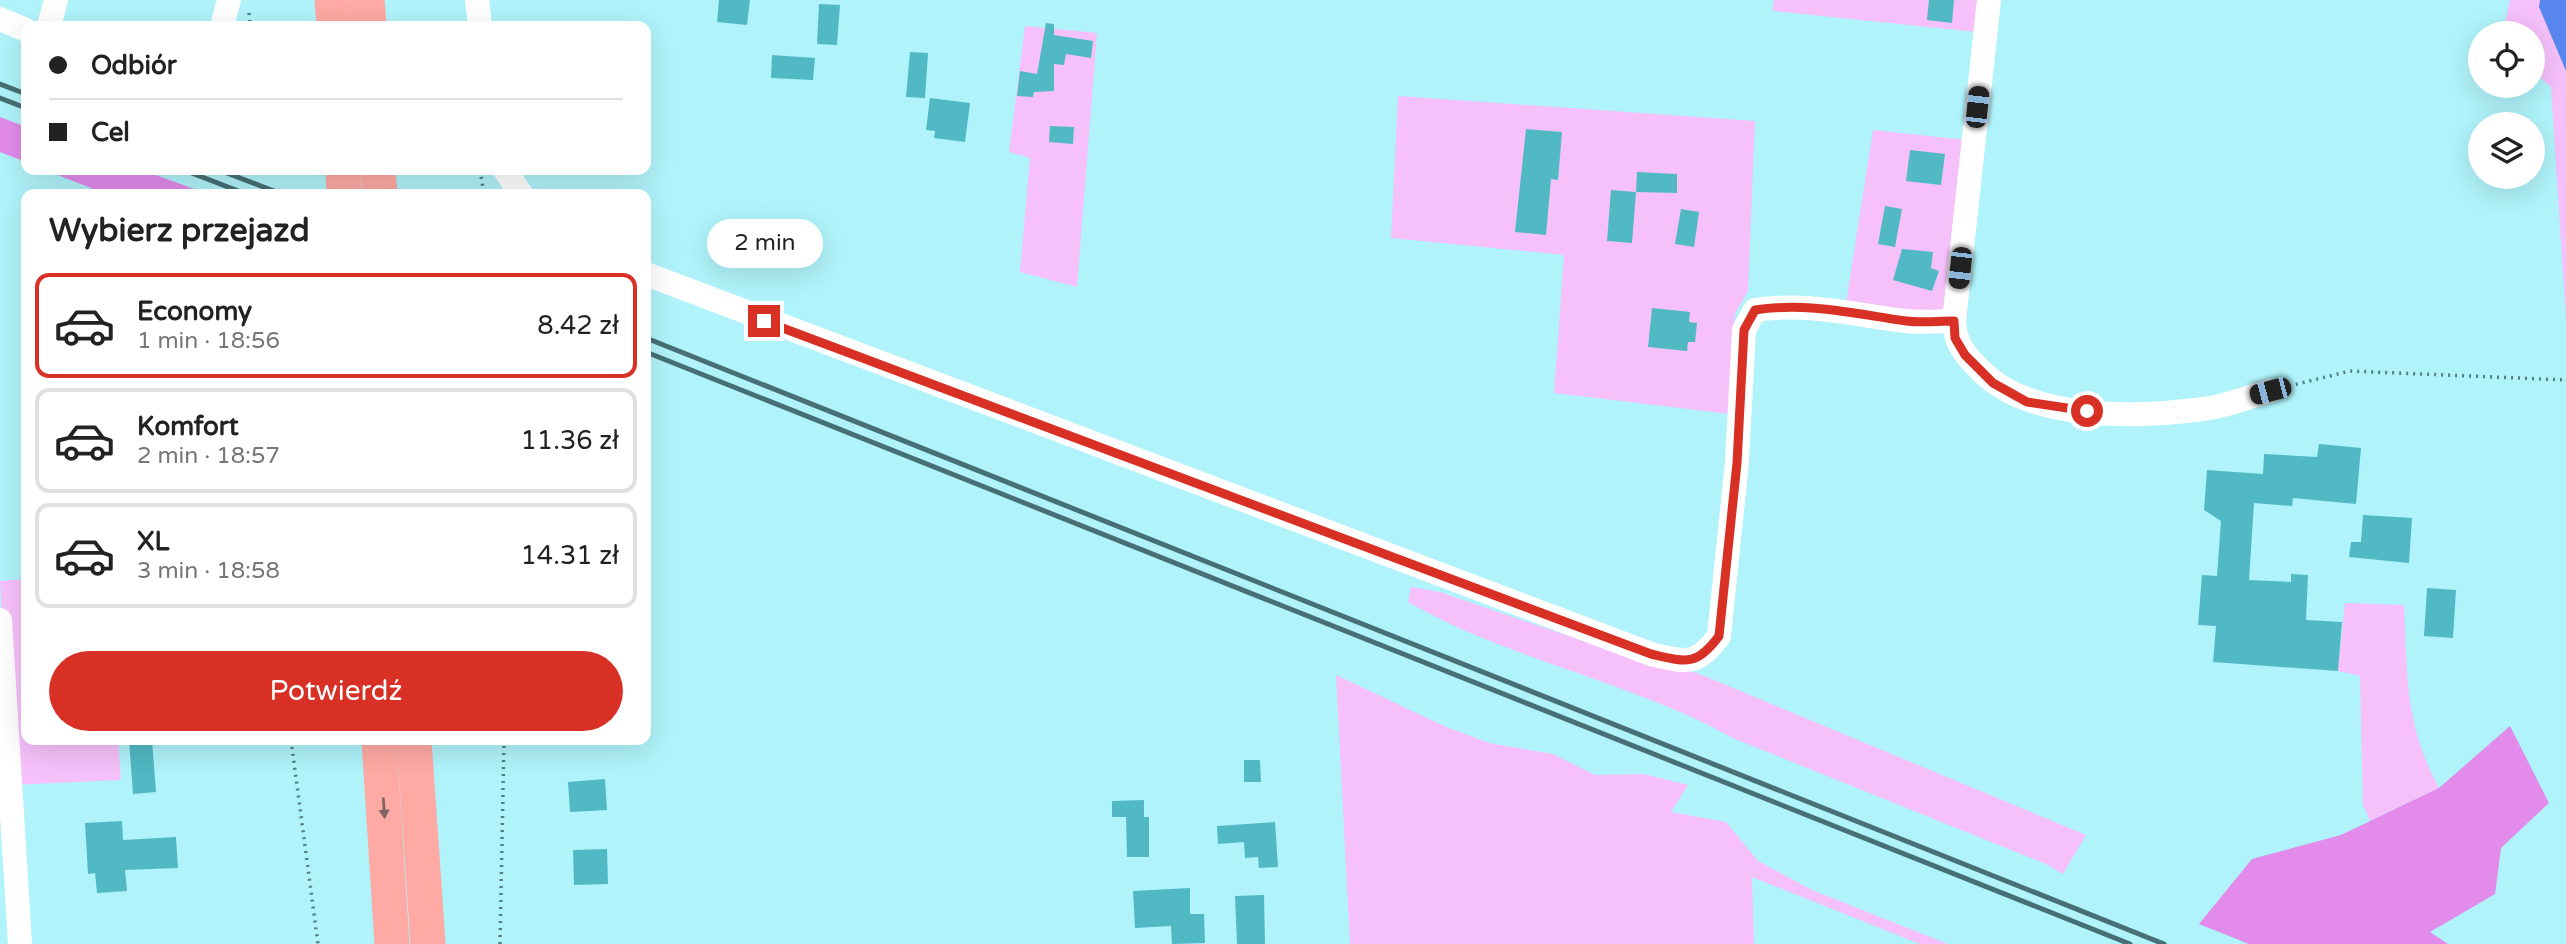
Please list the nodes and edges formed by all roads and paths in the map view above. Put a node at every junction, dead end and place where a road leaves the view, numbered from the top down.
1 (56, 0) edge
2 (229, 0) edge
3 (332, 0) edge
4 (368, 0) edge
5 (477, 0) edge
6 (1989, 0) edge
7 (0, 19) edge
8 (50, 21) edge
9 (223, 21) edge
10 (334, 21) edge
11 (369, 21) edge
12 (479, 21) edge
13 (21, 28) edge
14 (651, 276) edge
15 (1954, 321) junction
16 (2566, 380) edge
17 (2270, 391) joint
18 (0, 620) edge
19 (292, 745) edge
20 (379, 745) edge
21 (415, 745) edge
22 (504, 745) edge
23 (20, 944) edge
24 (318, 944) edge
25 (392, 944) edge
26 (428, 944) edge
27 (500, 944) edge

1 - 8 street
2 - 9 street
3 - 10 highway
4 - 11 highway
5 - 12 street
6 - 15 street
7 - 13 street
14 - 15 street
15 - 17 street
16 - 17 path
18 - 23 street
19 - 24 path
20 -> 25 highway
21 - 26 highway
22 - 27 path

